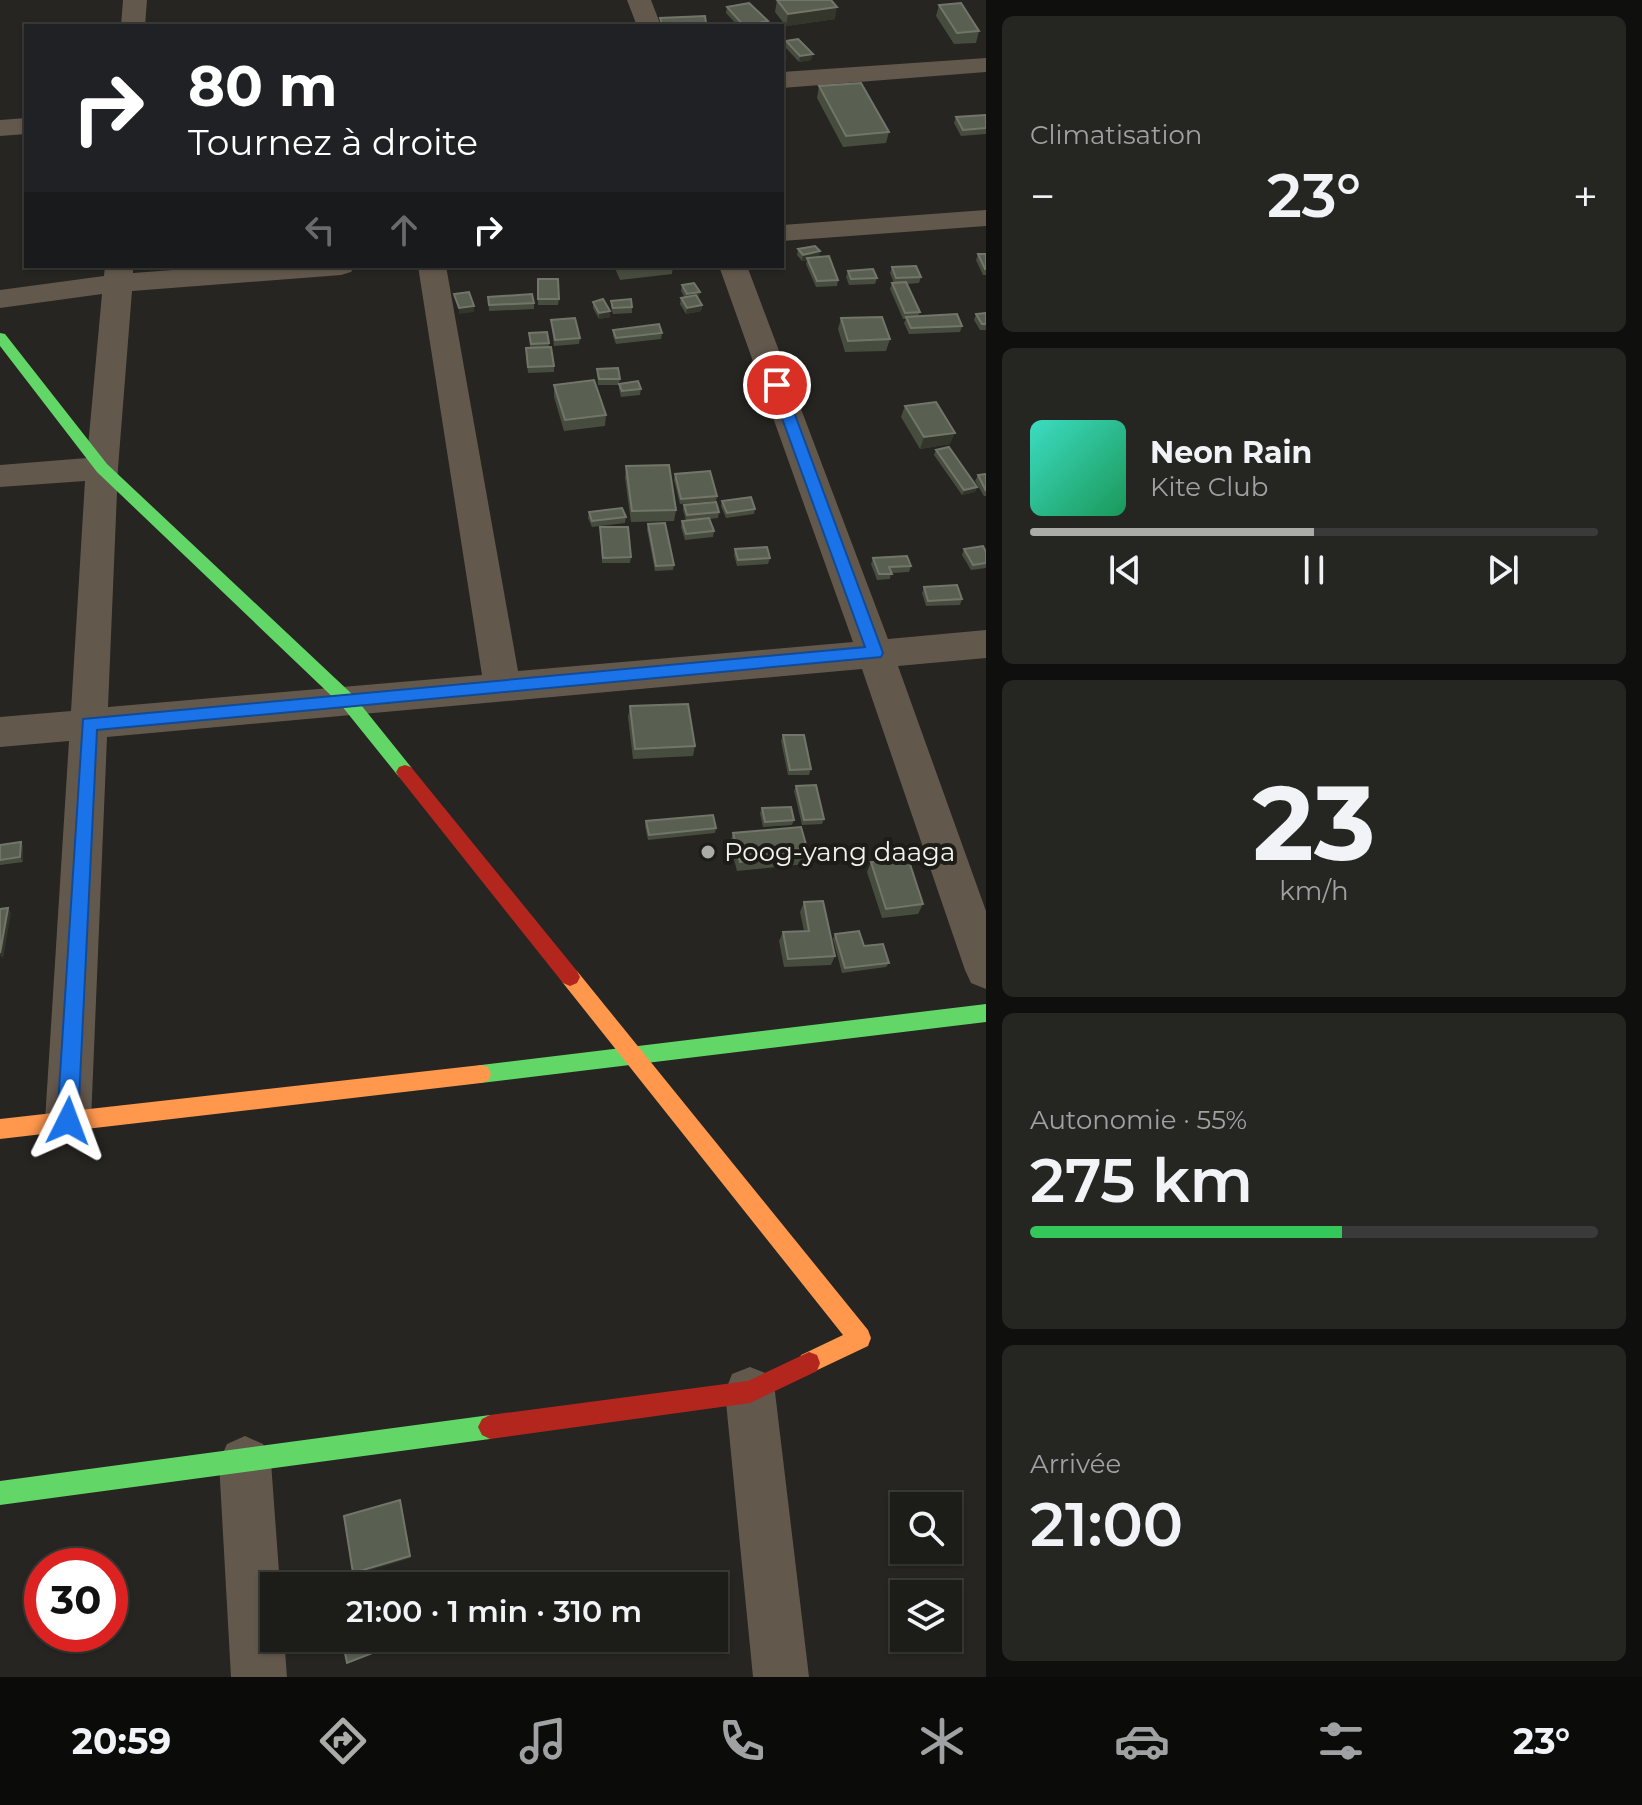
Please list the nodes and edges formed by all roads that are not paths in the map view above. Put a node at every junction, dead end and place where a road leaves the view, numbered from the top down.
1 (135, 0) edge
2 (639, 0) edge
3 (133, 24) edge
4 (648, 24) edge
5 (986, 65) edge
6 (784, 80) edge
7 (24, 126) edge
8 (0, 128) edge
9 (986, 218) edge
10 (784, 233) edge
11 (285, 268) edge
12 (432, 268) edge
13 (734, 268) edge
14 (118, 274) edge
15 (0, 299) edge
16 (0, 337) edge
17 (102, 468) junction
18 (0, 476) edge
19 (986, 644) edge
20 (875, 653) junction
21 (502, 686) junction
22 (347, 700) junction
23 (89, 724) junction
24 (0, 732) edge
25 (986, 970) edge
26 (986, 1013) edge
27 (635, 1057) junction
28 (68, 1121) junction
29 (0, 1129) edge
30 (750, 1392) junction
31 (245, 1462) junction
32 (0, 1493) edge
33 (259, 1677) edge
34 (781, 1677) edge

1 - 3 street
2 - 4 street
5 - 6 street
7 - 8 street
9 - 10 street
11 - 14 street
12 - 21 street
13 - 20 street
14 - 15 street
14 - 17 street
16 - 17 street
17 - 18 street
17 - 22 street
17 - 23 street
19 - 20 street
20 - 21 street
20 - 25 street
21 - 22 street
22 - 23 street
22 - 27 street
23 - 24 street
23 - 28 street
26 - 27 street
27 - 28 street
27 - 30 street
28 - 29 street
30 - 31 street
30 - 34 street
31 - 32 street
31 - 33 street

